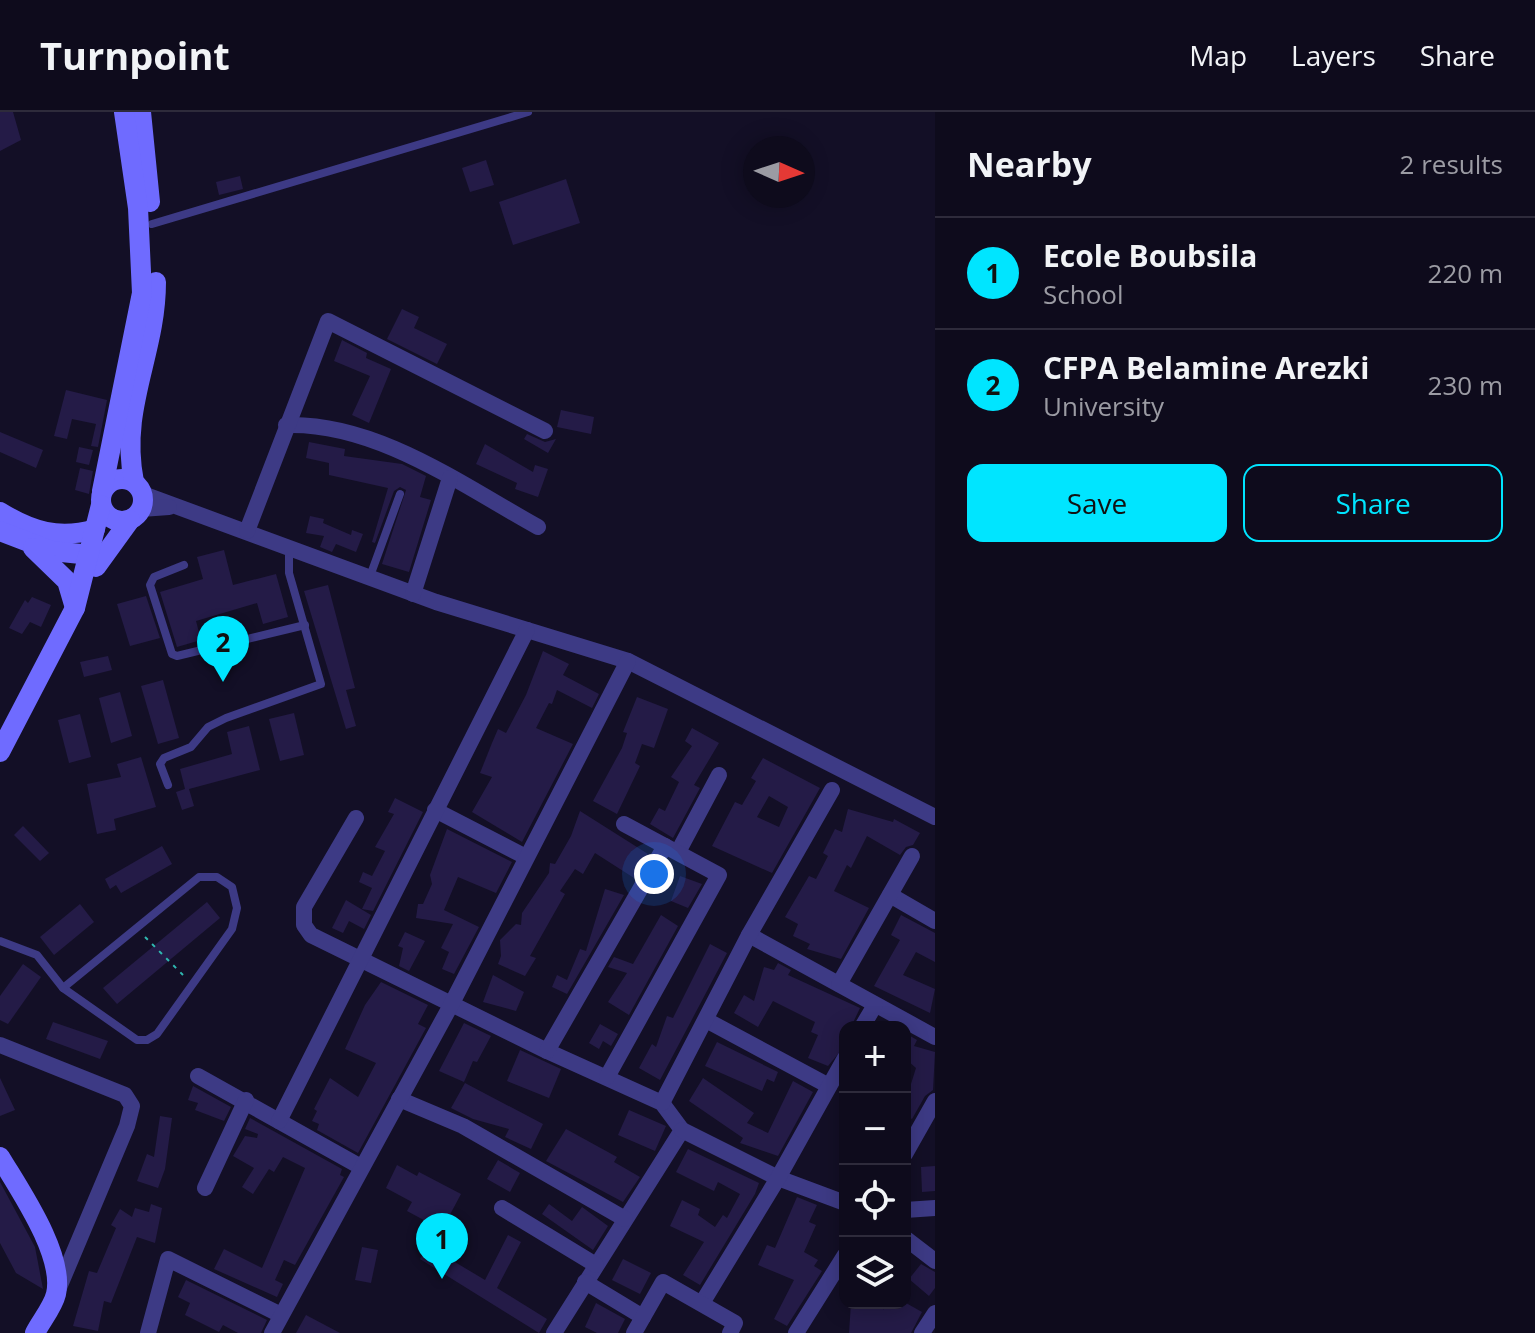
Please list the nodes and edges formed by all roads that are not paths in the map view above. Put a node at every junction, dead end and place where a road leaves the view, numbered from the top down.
1 (124, 112) edge
2 (141, 112) edge
3 (528, 112) edge
4 (152, 224) junction
5 (286, 425) junction
6 (545, 431) dead end
7 (450, 478) junction
8 (400, 494) dead end
9 (101, 498) junction
10 (137, 501) junction
11 (0, 512) edge
12 (538, 527) dead end
13 (95, 529) junction
14 (0, 531) edge
15 (247, 531) junction
16 (30, 545) junction
17 (289, 547) junction
18 (96, 556) junction
19 (184, 565) dead end
20 (369, 579) junction
21 (413, 594) junction
22 (75, 608) junction
23 (305, 625) junction
24 (527, 630) junction
25 (628, 661) junction
26 (0, 752) edge
27 (719, 775) dead end
28 (168, 785) dead end
29 (832, 790) dead end
30 (435, 810) junction
31 (935, 817) edge
32 (356, 818) dead end
33 (624, 824) dead end
34 (672, 849) junction
35 (912, 856) dead end
36 (526, 857) junction
37 (890, 895) junction
38 (935, 921) edge
39 (749, 935) junction
40 (0, 941) edge
41 (361, 961) junction
42 (839, 984) junction
43 (63, 988) junction
44 (451, 1005) junction
45 (875, 1005) junction
46 (706, 1020) junction
47 (866, 1021) edge
48 (935, 1037) edge
49 (0, 1045) edge
50 (547, 1051) junction
51 (839, 1068) edge
52 (198, 1076) dead end
53 (607, 1077) junction
54 (829, 1086) junction
55 (399, 1099) junction
56 (246, 1100) junction
57 (662, 1103) junction
58 (934, 1105) edge
59 (279, 1121) junction
60 (682, 1130) junction
61 (911, 1144) edge
62 (0, 1157) edge
63 (361, 1167) junction
64 (778, 1178) junction
65 (205, 1188) dead end
66 (839, 1201) edge
67 (502, 1208) dead end
68 (935, 1208) edge
69 (911, 1210) edge
70 (625, 1219) junction
71 (911, 1243) edge
72 (935, 1261) edge
73 (596, 1265) junction
74 (839, 1265) edge
75 (585, 1282) junction
76 (56, 1293) junction
77 (702, 1303) junction
78 (935, 1313) edge
79 (281, 1315) junction
80 (643, 1317) junction
81 (35, 1333) edge
82 (148, 1333) edge
83 (272, 1333) edge
84 (554, 1333) edge
85 (634, 1333) edge
86 (730, 1333) edge
87 (796, 1333) edge
88 (922, 1333) edge

1 - 9 main road
2 - 4 main road
3 - 4 lane
4 - 10 main road
5 - 6 street
5 - 7 street
5 - 15 street
7 - 12 street
7 - 21 street
8 - 20 lane
9 - 10 main road
9 - 10 main road
9 - 13 main road
10 - 15 street
10 - 18 main road
11 - 13 main road
13 - 18 main road
14 - 16 main road
15 - 17 street
16 - 18 main road
16 - 22 main road
17 - 20 street
17 - 23 lane
18 - 22 main road
19 - 23 lane
20 - 21 street
21 - 24 street
22 - 26 main road
23 - 28 lane
24 - 25 street
24 - 30 street
25 - 31 street
25 - 36 street
27 - 34 street
29 - 39 street
30 - 36 street
30 - 41 street
32 - 41 street
33 - 34 street
34 - 50 street
34 - 53 street
35 - 37 street
36 - 44 street
37 - 38 street
37 - 42 street
39 - 42 street
39 - 46 street
40 - 43 lane
41 - 44 street
41 - 59 street
42 - 45 street
43 - 43 lane
44 - 50 street
44 - 55 street
45 - 47 street
45 - 48 street
46 - 54 street
46 - 57 street
49 - 76 street
50 - 53 street
51 - 54 street
52 - 56 street
53 - 57 street
54 - 64 street
55 - 63 street
55 - 70 street
56 - 59 street
56 - 65 street
57 - 60 street
58 - 61 street
59 - 63 street
60 - 64 street
60 - 70 street
62 - 76 main road
63 - 79 street
64 - 66 street
64 - 77 street
67 - 73 street
68 - 69 street
70 - 73 street
71 - 72 street
73 - 75 street
74 - 87 street
75 - 80 street
75 - 84 street
76 - 81 main road
77 - 80 street
77 - 86 street
78 - 88 street
79 - 82 street
79 - 83 street
80 - 85 street

